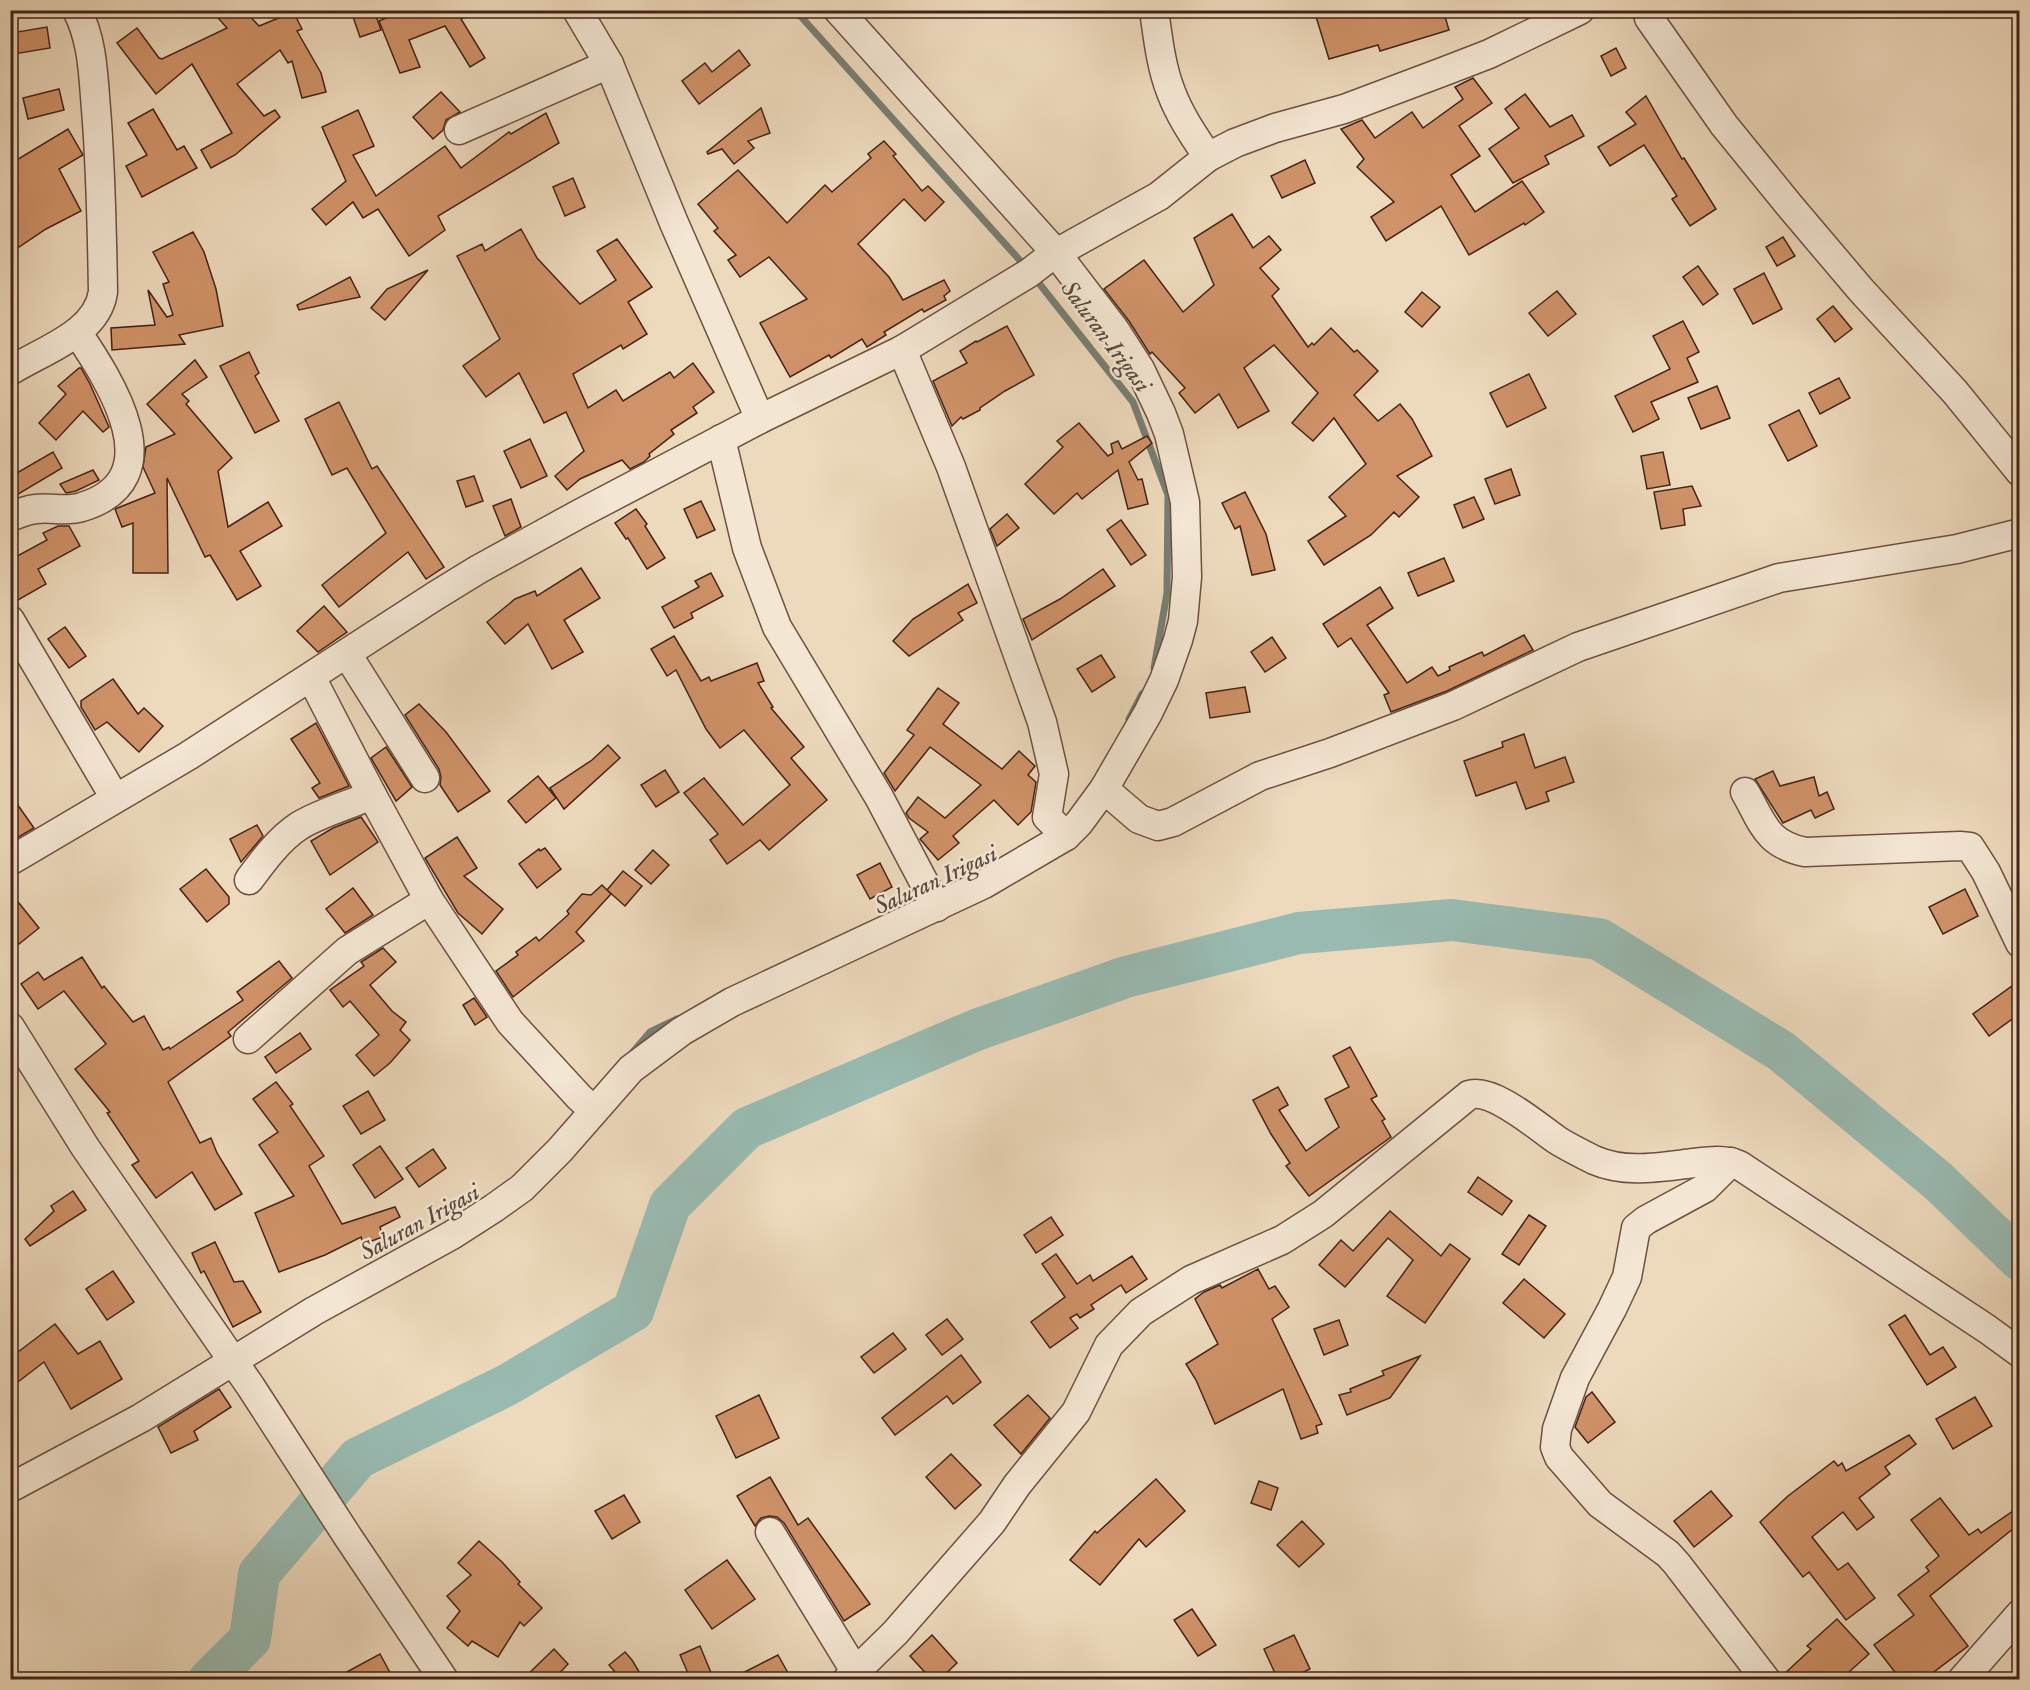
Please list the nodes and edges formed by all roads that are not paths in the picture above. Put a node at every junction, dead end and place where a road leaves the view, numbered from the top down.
1 (77, 10) edge
2 (578, 10) edge
3 (838, 10) edge
4 (1154, 10) edge
5 (1580, 10) edge
6 (1647, 10) edge
7 (1550, 17) edge
8 (609, 64) junction
9 (459, 130) dead end
10 (1208, 157) junction
11 (1054, 254) junction
12 (77, 332) junction
13 (902, 350) junction
14 (10, 370) edge
15 (759, 419) junction
16 (722, 439) junction
17 (2019, 472) edge
18 (10, 517) edge
19 (2019, 533) edge
20 (10, 620) edge
21 (347, 654) junction
22 (311, 677) junction
23 (425, 778) dead end
24 (1104, 789) junction
25 (1745, 792) dead end
26 (372, 795) junction
27 (115, 798) junction
28 (1057, 828) junction
29 (10, 861) edge
30 (249, 880) dead end
31 (932, 897) junction
32 (429, 900) junction
33 (2019, 943) edge
34 (10, 1027) edge
35 (248, 1039) dead end
36 (588, 1105) junction
37 (1731, 1162) junction
38 (2019, 1353) edge
39 (232, 1359) junction
40 (10, 1488) edge
41 (770, 1532) dead end
42 (2019, 1614) edge
43 (851, 1675) edge
44 (444, 1680) edge
45 (1766, 1680) edge
46 (1962, 1680) edge

1 - 12 street
2 - 8 street
3 - 11 street
4 - 10 street
5 - 7 street
6 - 17 street
7 - 10 street
8 - 9 street
8 - 15 street
10 - 11 street
11 - 13 street
11 - 24 street
12 - 14 street
12 - 18 street
13 - 15 street
13 - 28 street
15 - 16 street
16 - 21 street
16 - 31 street
19 - 24 street
20 - 27 street
21 - 22 street
21 - 23 street
22 - 26 street
22 - 27 street
24 - 28 street
25 - 33 street
26 - 30 street
26 - 32 street
27 - 29 street
28 - 31 street
31 - 36 street
32 - 35 street
32 - 36 street
34 - 39 street
36 - 39 street
37 - 38 street
37 - 43 street
37 - 45 street
39 - 40 street
39 - 44 street
41 - 43 street
42 - 46 street

